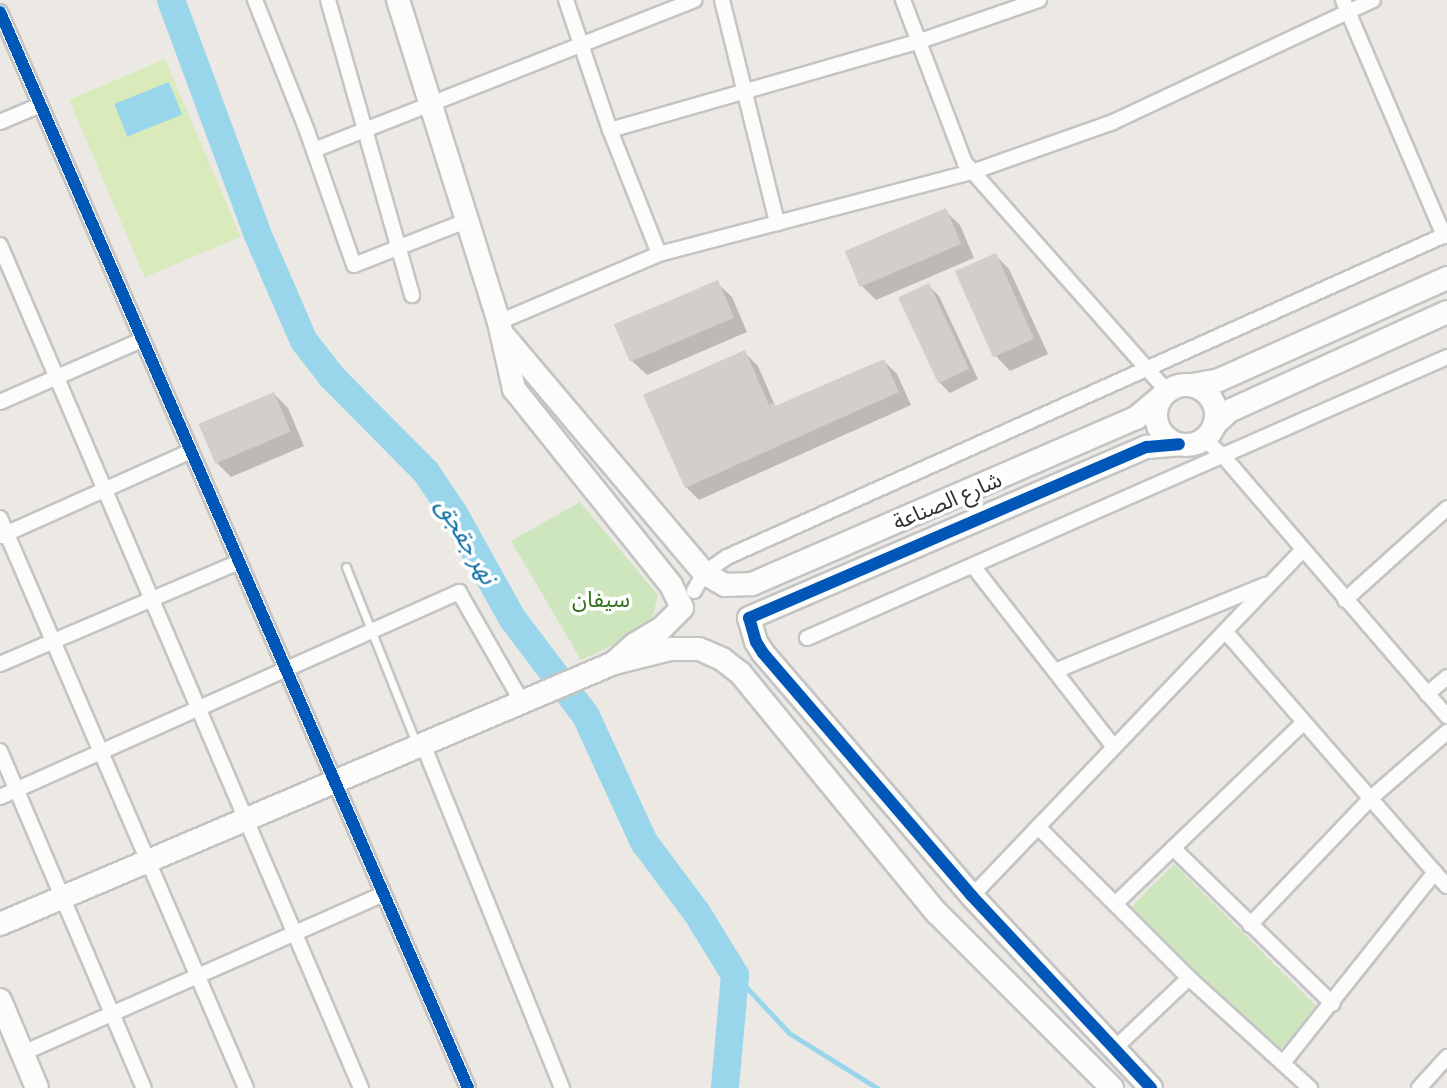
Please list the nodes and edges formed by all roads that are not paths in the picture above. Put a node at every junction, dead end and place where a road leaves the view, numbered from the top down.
1 (255, 0) edge
2 (328, 0) edge
3 (398, 0) edge
4 (566, 0) edge
5 (694, 0) edge
6 (722, 0) edge
7 (903, 0) edge
8 (1039, 0) edge
9 (1373, 0) edge
10 (1346, 6) edge
11 (0, 12) edge
12 (917, 42) junction
13 (580, 45) junction
14 (744, 93) junction
15 (428, 104) junction
16 (40, 105) junction
17 (0, 122) edge
18 (610, 130) junction
19 (365, 132) junction
20 (314, 150) junction
21 (972, 172) junction
22 (468, 220) junction
23 (777, 223) junction
24 (1446, 235) edge
25 (0, 245) edge
26 (399, 250) junction
27 (659, 254) junction
28 (1447, 278) edge
29 (412, 295) dead end
30 (1447, 312) edge
31 (502, 329) junction
32 (142, 340) junction
33 (1447, 357) edge
34 (1148, 368) junction
35 (57, 377) junction
36 (1192, 385) junction
37 (1164, 394) junction
38 (0, 402) edge
39 (1209, 432) junction
40 (1179, 444) junction
41 (191, 451) junction
42 (1224, 457) junction
43 (104, 490) junction
44 (1447, 508) edge
45 (0, 518) edge
46 (3, 535) edge
47 (1302, 551) junction
48 (239, 562) junction
49 (973, 566) junction
50 (346, 567) dead end
51 (1272, 582) junction
52 (725, 585) junction
53 (693, 590) junction
54 (151, 599) junction
55 (1345, 600) junction
56 (749, 618) junction
57 (371, 631) junction
58 (1225, 631) junction
59 (807, 638) dead end
60 (53, 641) junction
61 (702, 650) junction
62 (614, 663) junction
63 (0, 664) edge
64 (285, 670) junction
65 (1055, 671) junction
66 (1447, 677) edge
67 (1427, 694) junction
68 (528, 700) junction
69 (198, 708) junction
70 (1447, 716) edge
71 (1304, 722) junction
72 (1447, 732) edge
73 (420, 745) junction
74 (1114, 747) junction
75 (0, 751) edge
76 (101, 752) junction
77 (334, 782) junction
78 (16, 789) junction
79 (0, 797) edge
80 (1371, 798) junction
81 (246, 820) junction
82 (1038, 827) junction
83 (1173, 848) junction
84 (148, 861) junction
85 (1435, 872) junction
86 (1447, 886) edge
87 (383, 894) junction
88 (972, 896) junction
89 (63, 898) junction
90 (1115, 904) junction
91 (0, 924) edge
92 (1250, 925) junction
93 (295, 934) junction
94 (198, 976) junction
95 (1189, 978) junction
96 (0, 1000) edge
97 (1333, 1004) junction
98 (112, 1014) junction
99 (0, 1032) edge
100 (1113, 1050) junction
101 (23, 1053) junction
102 (1446, 1060) edge
103 (1283, 1063) junction
104 (24, 1088) edge
105 (37, 1088) edge
106 (144, 1088) edge
107 (246, 1088) edge
108 (361, 1088) edge
109 (468, 1088) edge
110 (562, 1088) edge
111 (1112, 1088) edge
112 (1151, 1088) edge
113 (1310, 1088) edge
114 (1419, 1088) edge

1 - 20 street
2 - 19 street
3 - 15 street
4 - 13 street
5 - 13 street
6 - 14 street
7 - 12 street
8 - 12 street
9 - 10 street
10 - 21 street
10 - 24 street
11 - 16 street
12 - 14 street
12 - 21 street
13 - 15 street
13 - 18 street
14 - 18 street
14 - 23 street
15 - 19 street
15 - 22 street
16 - 17 street
16 - 32 street
18 - 27 street
19 - 20 street
19 - 26 street
20 - 26 street
21 - 23 street
21 - 34 street
22 - 26 street
22 - 31 street
23 - 27 street
24 - 34 street
25 - 35 street
26 - 29 street
27 - 31 street
28 - 36 street
30 - 39 street
31 - 53 street
31 - 53 street
32 - 35 street
32 - 41 street
33 - 42 street
34 - 37 street
34 - 53 street
35 - 38 street
35 - 43 street
36 - 37 street
36 - 39 street
37 - 40 street
37 - 52 street, شارع الصناعة
39 - 40 street
39 - 42 street
40 - 56 street
41 - 43 street
41 - 48 street
42 - 47 street
42 - 49 street
43 - 46 street
43 - 54 street
44 - 55 street
45 - 46 street
46 - 60 street
47 - 51 street
47 - 55 street
48 - 54 street
48 - 64 street
49 - 59 street
49 - 65 street
50 - 57 lane
51 - 58 street
51 - 65 street
52 - 53 street
52 - 56 street
53 - 61 street
53 - 62 street
54 - 60 street
54 - 69 street
55 - 67 street
56 - 61 street
56 - 88 street
57 - 64 street
57 - 68 street
57 - 73 lane
58 - 71 street
58 - 74 street
60 - 63 street
60 - 76 street
61 - 62 street
61 - 111 street
62 - 68 street
64 - 69 street
64 - 77 street
65 - 74 street
66 - 67 street
67 - 70 street
68 - 73 street
69 - 76 street
69 - 81 street
71 - 80 street
71 - 83 street
72 - 80 street
73 - 77 street
73 - 110 street
74 - 82 street
75 - 78 street
76 - 78 street
76 - 84 street
77 - 81 street
77 - 87 street
78 - 79 street
78 - 89 street
80 - 85 street
80 - 92 street
81 - 84 street
81 - 93 street
82 - 88 street
82 - 90 street
83 - 90 street
83 - 92 street
84 - 89 street
84 - 94 street
85 - 86 street
85 - 97 street
87 - 93 street
87 - 109 street
88 - 100 street
89 - 91 street
89 - 98 street
90 - 95 street
92 - 97 street
93 - 94 street
93 - 108 street
94 - 98 street
94 - 107 street
95 - 100 street
95 - 103 street
96 - 101 street
97 - 103 street
98 - 101 street
98 - 106 street
99 - 104 street
100 - 112 street
101 - 105 street
102 - 114 street
103 - 113 street

